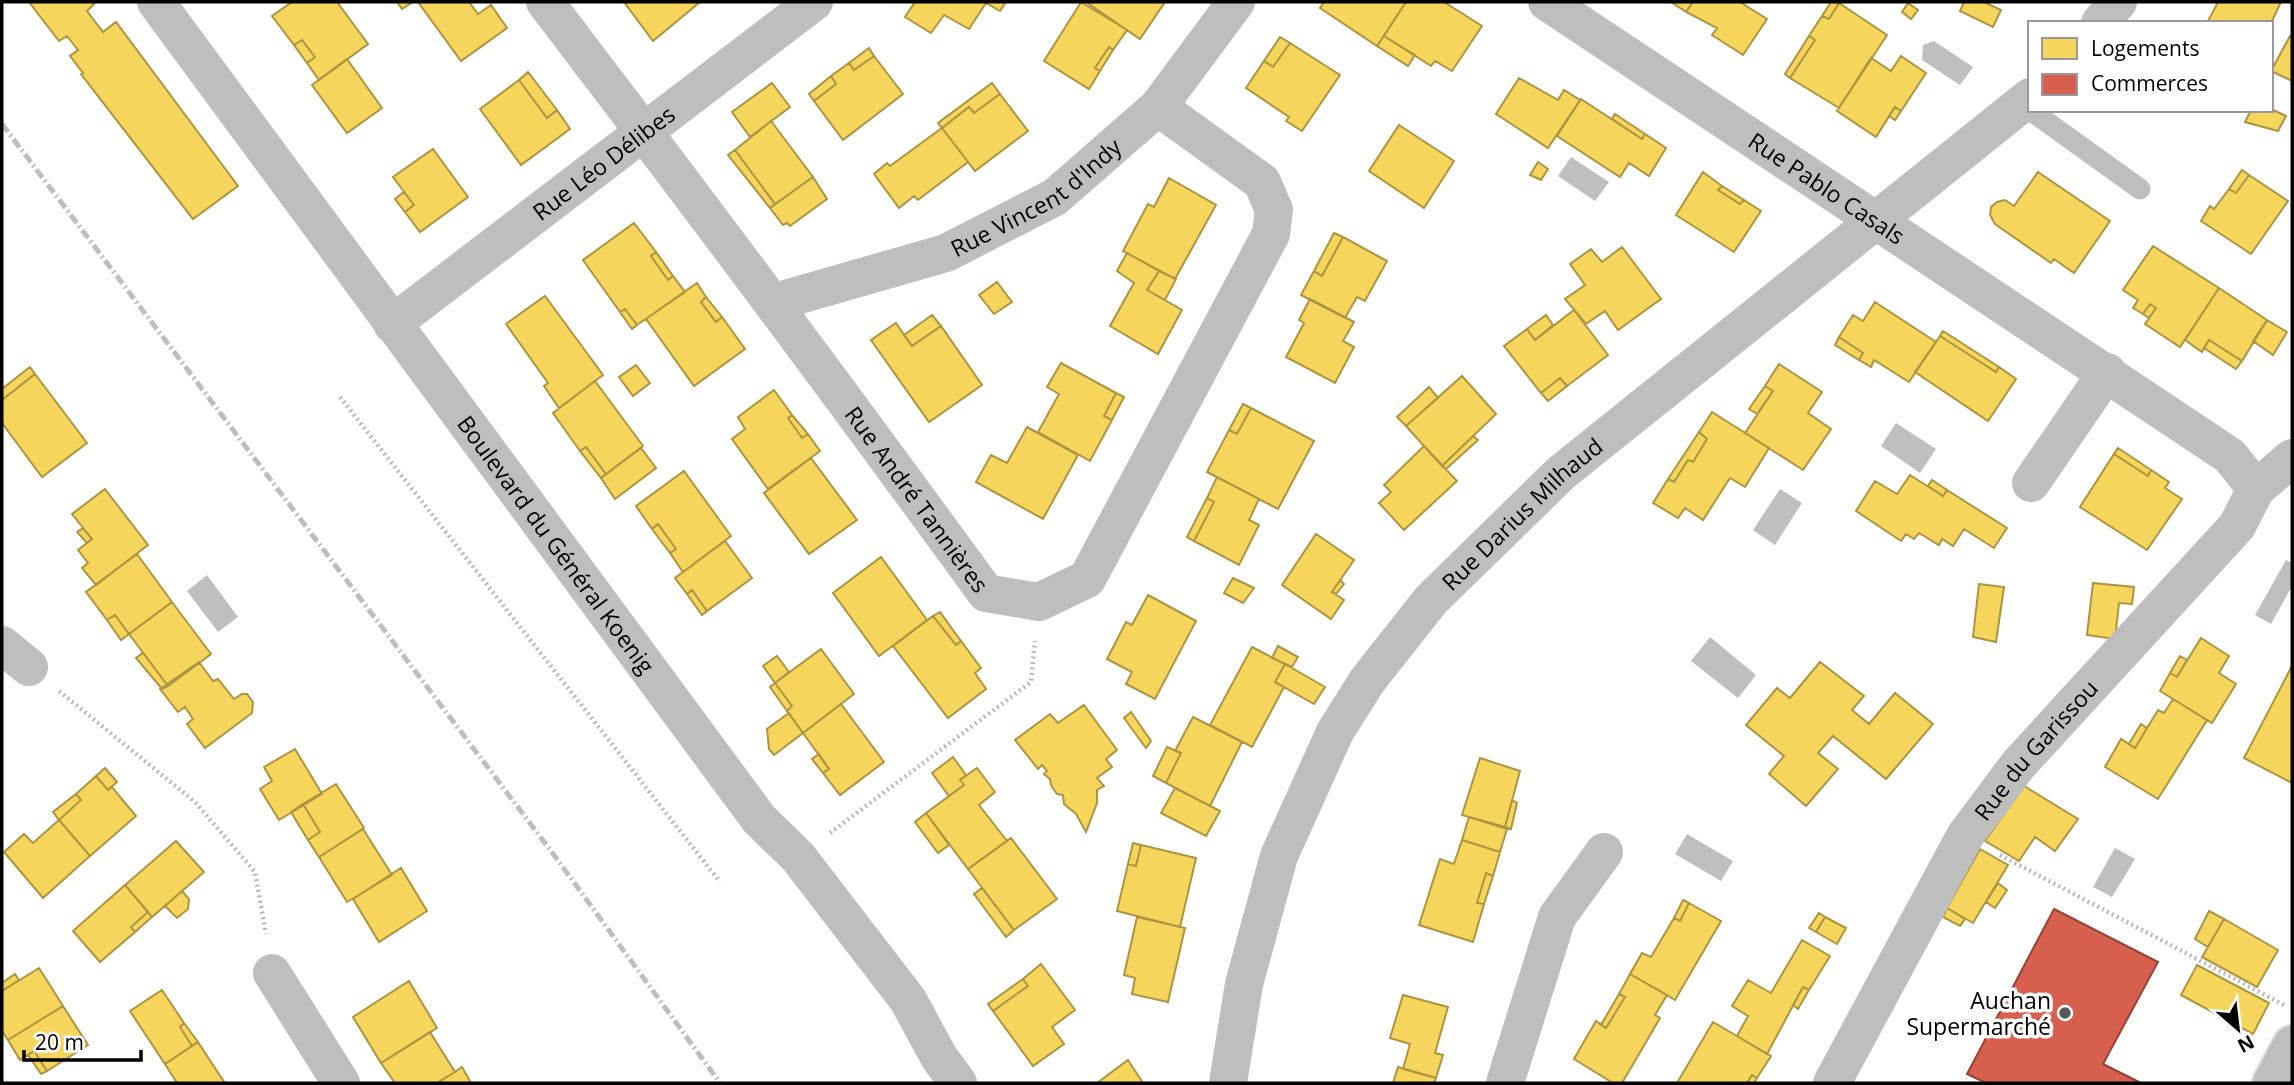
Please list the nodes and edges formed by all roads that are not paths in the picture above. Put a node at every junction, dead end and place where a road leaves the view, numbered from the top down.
1 (156, 2) edge
2 (545, 2) edge
3 (814, 2) edge
4 (1236, 2) edge
5 (1547, 2) edge
6 (2118, 2) edge
7 (2103, 21) edge
8 (2028, 105) edge
9 (1158, 107) junction
10 (2037, 112) edge
11 (641, 131) junction
12 (2140, 189) dead end
13 (1878, 221) junction
14 (775, 302) junction
15 (392, 324) junction
16 (2107, 372) junction
17 (2292, 458) edge
18 (2031, 483) dead end
19 (2256, 489) junction
20 (1604, 852) dead end
21 (272, 973) road end
22 (2292, 1045) edge
23 (341, 1083) edge
24 (958, 1083) edge
25 (1228, 1083) edge
26 (1505, 1083) edge
27 (1832, 1083) edge
28 (2272, 1083) edge

1 - 15 street, Boulevard du Général Koenig
2 - 11 street, Rue André Tannières
3 - 11 street, Rue Léo Délibes
4 - 9 street, Rue Vincent d'Indy
5 - 13 street, Rue Pablo Casals
6 - 7 street
8 - 13 street, Rue Darius Milhaud
9 - 14 street, Rue Vincent d'Indy
9 - 14 street, Rue André Tannières
10 - 12 lane
11 - 14 street, Rue André Tannières
11 - 15 street, Rue Léo Délibes
13 - 16 street, Rue Pablo Casals
13 - 25 street, Rue Darius Milhaud
15 - 24 street, Boulevard du Général Koenig
16 - 18 street
16 - 19 street, Rue Pablo Casals
17 - 19 street, Rue du Garissou
19 - 27 street, Rue du Garissou
20 - 26 street
21 - 23 street
22 - 28 street

